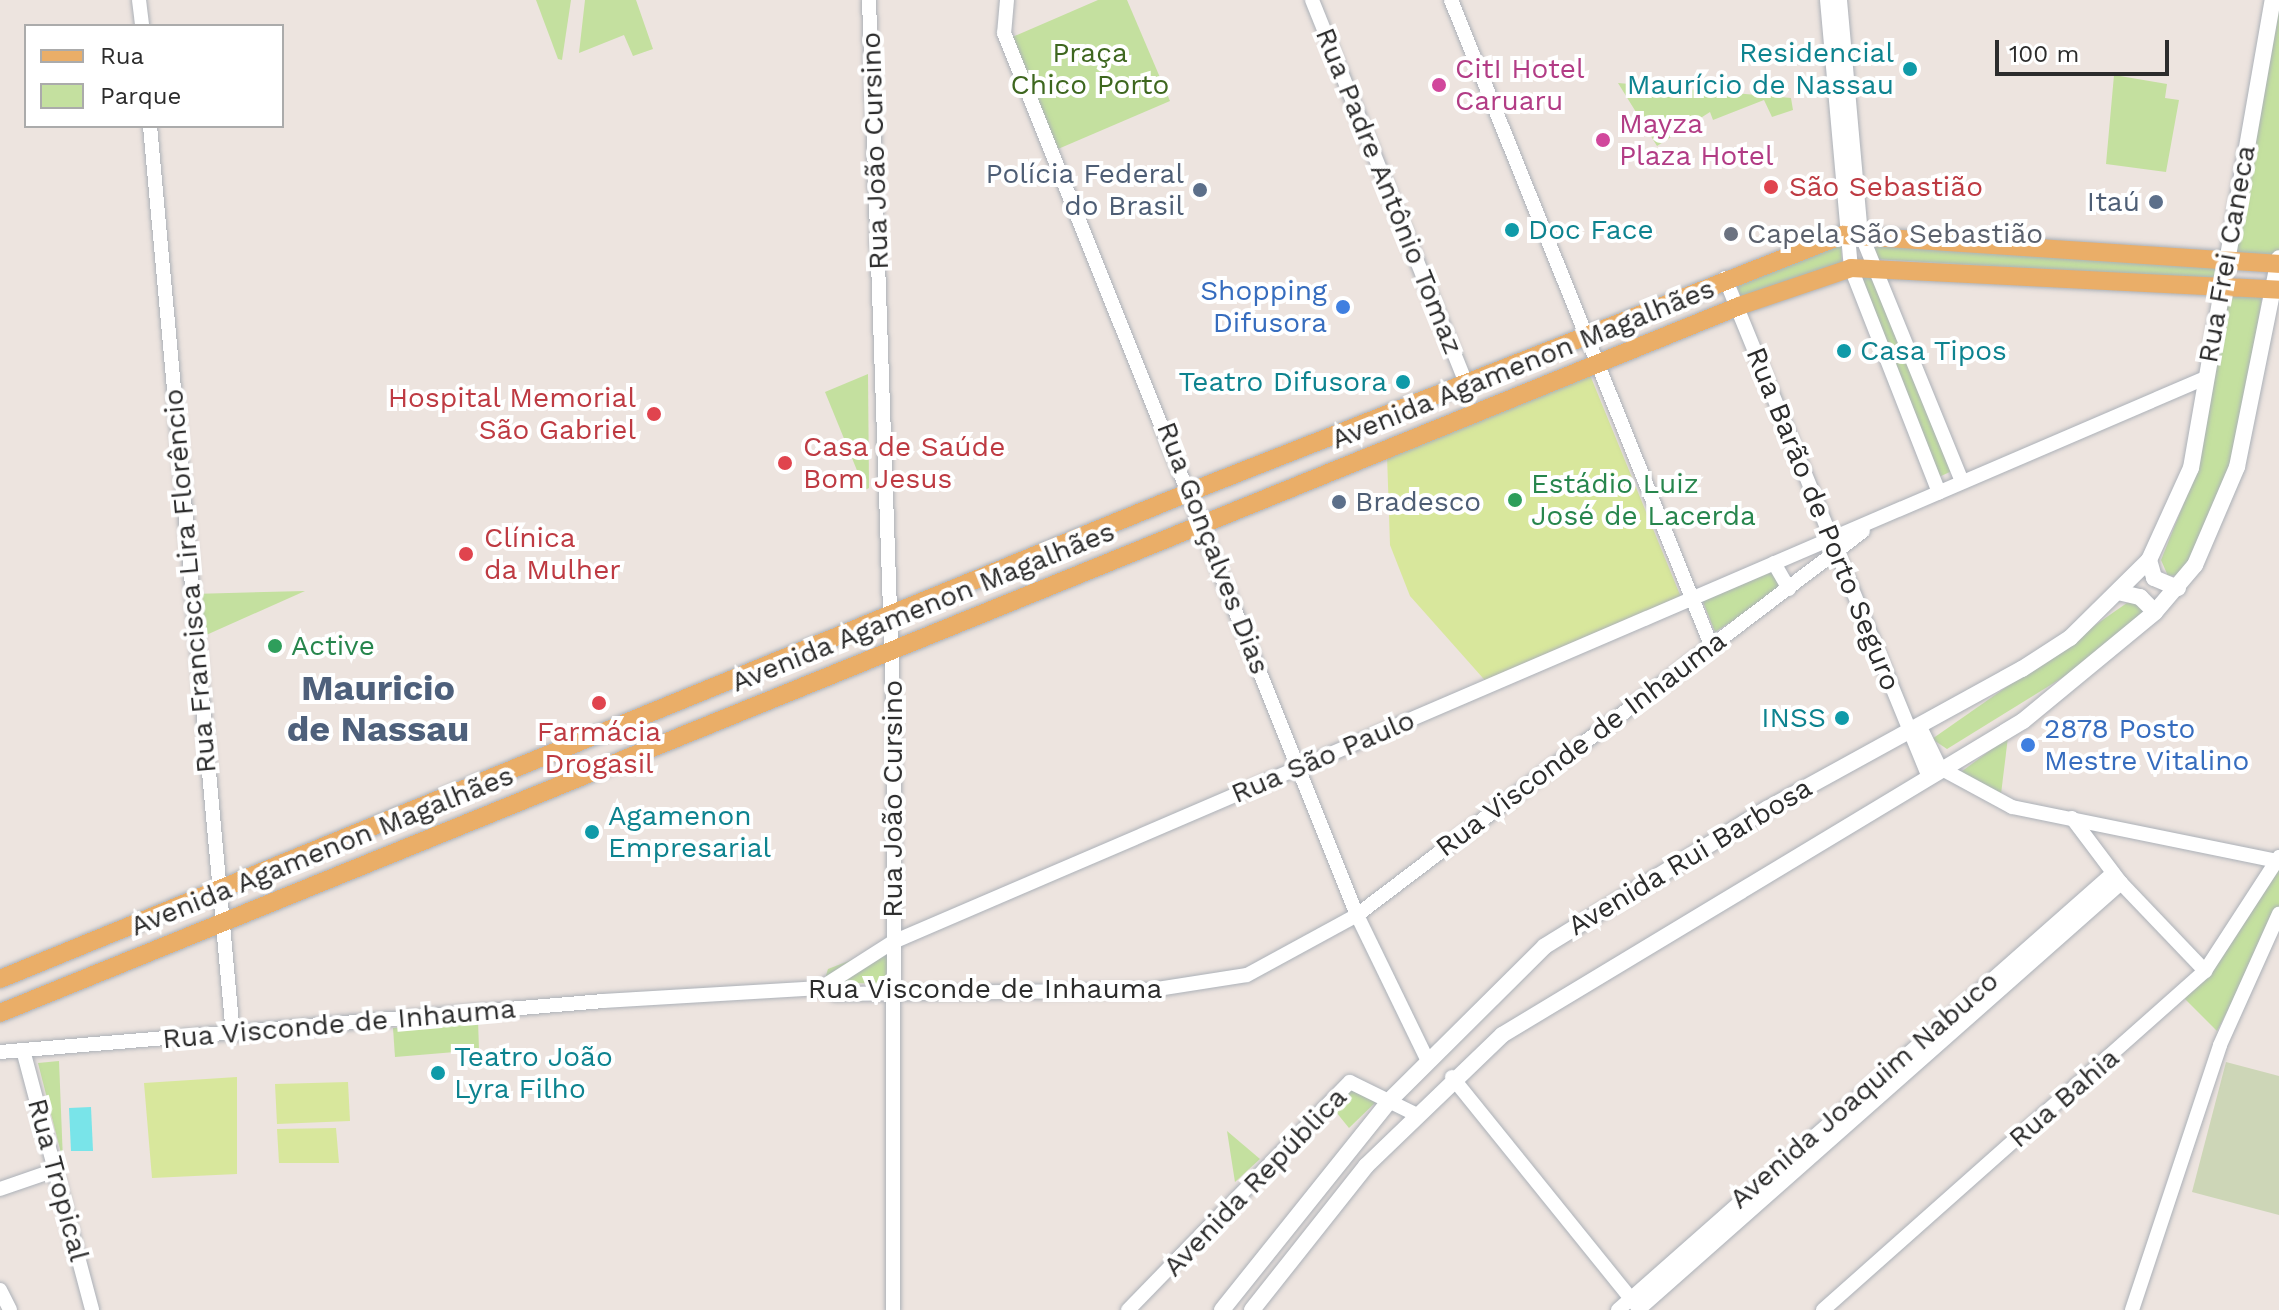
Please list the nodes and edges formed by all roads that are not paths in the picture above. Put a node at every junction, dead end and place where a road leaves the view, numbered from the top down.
1 (139, 0) edge
2 (869, 0) edge
3 (1007, 0) edge
4 (1312, 0) edge
5 (1451, 0) edge
6 (1827, 0) edge
7 (1840, 0) edge
8 (2273, 0) edge
9 (142, 24) edge
10 (150, 128) edge
11 (1852, 235) junction
12 (2224, 258) junction
13 (2278, 262) edge
14 (1871, 264) junction
15 (1851, 268) junction
16 (1725, 278) junction
17 (2221, 284) junction
18 (2275, 290) edge
19 (1739, 306) junction
20 (1582, 335) junction
21 (1593, 365) junction
22 (2205, 378) junction
23 (1466, 383) junction
24 (1962, 481) junction
25 (1192, 491) junction
26 (1939, 492) junction
27 (2178, 508) joint
28 (1204, 523) junction
29 (1863, 531) junction
30 (1830, 541) junction
31 (1836, 557) junction
32 (2149, 560) junction
33 (1774, 563) junction
34 (2178, 588) junction
35 (1789, 589) junction
36 (2118, 592) junction
37 (1690, 595) junction
38 (2155, 612) junction
39 (892, 616) junction
40 (1711, 645) junction
41 (892, 651) junction
42 (1914, 729) junction
43 (1297, 768) junction
44 (1934, 772) junction
45 (2072, 818) junction
46 (2278, 859) edge
47 (2117, 878) junction
48 (216, 890) junction
49 (2279, 914) edge
50 (1357, 915) junction
51 (220, 923) junction
52 (893, 942) junction
53 (2205, 971) junction
54 (0, 979) edge
55 (821, 988) junction
56 (894, 994) junction
57 (0, 1013) edge
58 (233, 1035) junction
59 (23, 1050) junction
60 (0, 1052) edge
61 (1428, 1061) junction
62 (1452, 1077) junction
63 (1390, 1100) junction
64 (1415, 1114) junction
65 (55, 1170) junction
66 (0, 1189) edge
67 (0, 1290) edge
68 (1638, 1307) edge
69 (10, 1310) edge
70 (92, 1310) edge
71 (893, 1310) edge
72 (1128, 1310) edge
73 (1222, 1310) edge
74 (1252, 1310) edge
75 (1618, 1310) edge
76 (1823, 1310) edge
77 (2132, 1310) edge

1 - 9 street
2 - 39 street, Rua João Cursino
3 - 25 street, Rua Gonçalves Dias
4 - 23 street, Rua Padre Antônio Tomaz
5 - 20 street
6 - 11 street
7 - 11 street
8 - 12 main road, Rua Frei Caneca
10 - 48 street, Rua Francisca Lira Florêncio
11 - 12 main road
11 - 14 street
11 - 15 street
11 - 16 main road, Avenida Agamenon Magalhães
12 - 13 main road
12 - 17 main road, Rua Frei Caneca
13 - 18 main road, Avenida Rui Barbosa
14 - 15 main road, Avenida Agamenon Magalhães
14 - 17 main road, Avenida Agamenon Magalhães
14 - 24 street
15 - 19 main road, Avenida Agamenon Magalhães
15 - 26 street
16 - 19 street, Rua Barão de Porto Seguro
16 - 20 main road, Avenida Agamenon Magalhães
17 - 18 main road, Avenida Agamenon Magalhães
17 - 22 main road, Rua Frei Caneca
18 - 34 main road, Avenida Rui Barbosa
19 - 21 main road, Avenida Agamenon Magalhães
19 - 30 street, Rua Barão de Porto Seguro
20 - 21 street
20 - 23 main road, Avenida Agamenon Magalhães
21 - 28 main road, Avenida Agamenon Magalhães
21 - 37 street
22 - 24 street
22 - 27 main road, Rua Frei Caneca
23 - 25 main road, Avenida Agamenon Magalhães
24 - 26 street
25 - 28 street, Rua Gonçalves Dias
25 - 39 main road, Avenida Agamenon Magalhães
26 - 29 street
27 - 32 main road, Avenida Rui Barbosa
28 - 41 main road, Avenida Agamenon Magalhães
28 - 43 street, Rua Gonçalves Dias
29 - 30 street, Rua São Paulo
29 - 31 street, Rua Visconde de Inhauma
30 - 31 street, Rua Barão de Porto Seguro
30 - 33 street, Rua São Paulo
31 - 35 street, Rua Visconde de Inhauma
31 - 42 street, Rua Barão de Porto Seguro
32 - 34 main road
32 - 36 main road, Avenida Rui Barbosa
33 - 35 street
33 - 37 street, Rua São Paulo
34 - 38 main road, Avenida Rui Barbosa
35 - 40 street, Rua Visconde de Inhauma
36 - 38 main road
36 - 42 main road, Avenida Rui Barbosa
37 - 40 street
37 - 43 street, Rua São Paulo
38 - 44 main road, Avenida Rui Barbosa
39 - 41 street, Rua João Cursino
39 - 48 main road, Avenida Agamenon Magalhães
40 - 50 street, Rua Visconde de Inhauma
41 - 51 main road, Avenida Agamenon Magalhães
41 - 52 street, Rua João Cursino
42 - 44 street, Rua Barão de Porto Seguro
42 - 61 main road, Avenida Rui Barbosa
43 - 50 street, Rua Gonçalves Dias
43 - 52 street, Rua São Paulo
44 - 45 street
44 - 62 main road, Avenida Rui Barbosa
45 - 46 street
45 - 47 street
46 - 53 street, Rua Bahia
47 - 53 street
47 - 68 street, Avenida Joaquim Nabuco
48 - 51 street, Rua Francisca Lira Florêncio
48 - 54 main road, Avenida Agamenon Magalhães
49 - 77 street
50 - 56 street, Rua Visconde de Inhauma
50 - 61 street, Rua Gonçalves Dias
51 - 57 main road, Avenida Agamenon Magalhães
51 - 58 street, Rua Francisca Lira Florêncio
52 - 55 street, Rua São Paulo
52 - 56 street, Rua João Cursino
53 - 76 street, Rua Bahia
55 - 56 street, Rua Visconde de Inhauma
55 - 58 street, Rua Visconde de Inhauma
56 - 71 street, Rua João Cursino
58 - 59 street, Rua Visconde de Inhauma
59 - 60 street, Rua Visconde de Inhauma
59 - 65 street, Rua Tropical
61 - 63 main road, Avenida Rui Barbosa
62 - 64 main road, Avenida Rui Barbosa
62 - 68 street
63 - 64 street
63 - 72 street, Avenida República
63 - 73 main road, Avenida Rui Barbosa
64 - 74 main road, Avenida Rui Barbosa
65 - 66 street
65 - 70 street, Rua Tropical
67 - 69 street
68 - 75 street, Avenida Joaquim Nabuco

